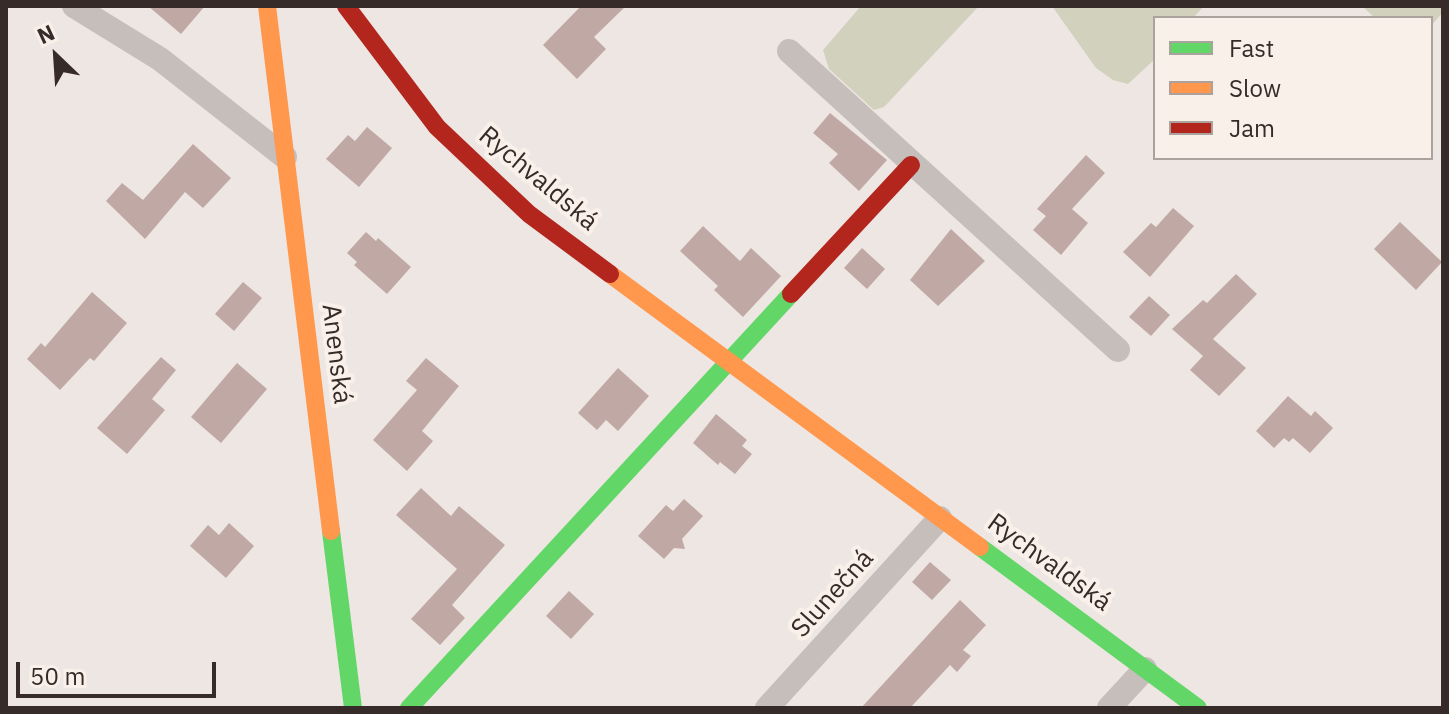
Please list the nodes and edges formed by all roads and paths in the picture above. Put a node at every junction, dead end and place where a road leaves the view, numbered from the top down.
1 (74, 6) edge
2 (267, 6) edge
3 (346, 6) edge
4 (789, 51) dead end
5 (285, 157) junction
6 (911, 165) junction
7 (1118, 350) dead end
8 (727, 359) junction
9 (940, 518) junction
10 (1145, 669) junction
11 (353, 708) edge
12 (409, 708) edge
13 (767, 708) edge
14 (1109, 708) edge
15 (1198, 708) edge

1 - 5 street
2 - 5 street, Anenská
3 - 8 street, Rychvaldská
4 - 6 street
5 - 11 street, Anenská
6 - 7 street
6 - 8 street
8 - 9 street, Rychvaldská
8 - 12 street
9 - 10 street, Rychvaldská
9 - 13 street, Slunečná
10 - 14 street
10 - 15 street, Rychvaldská

